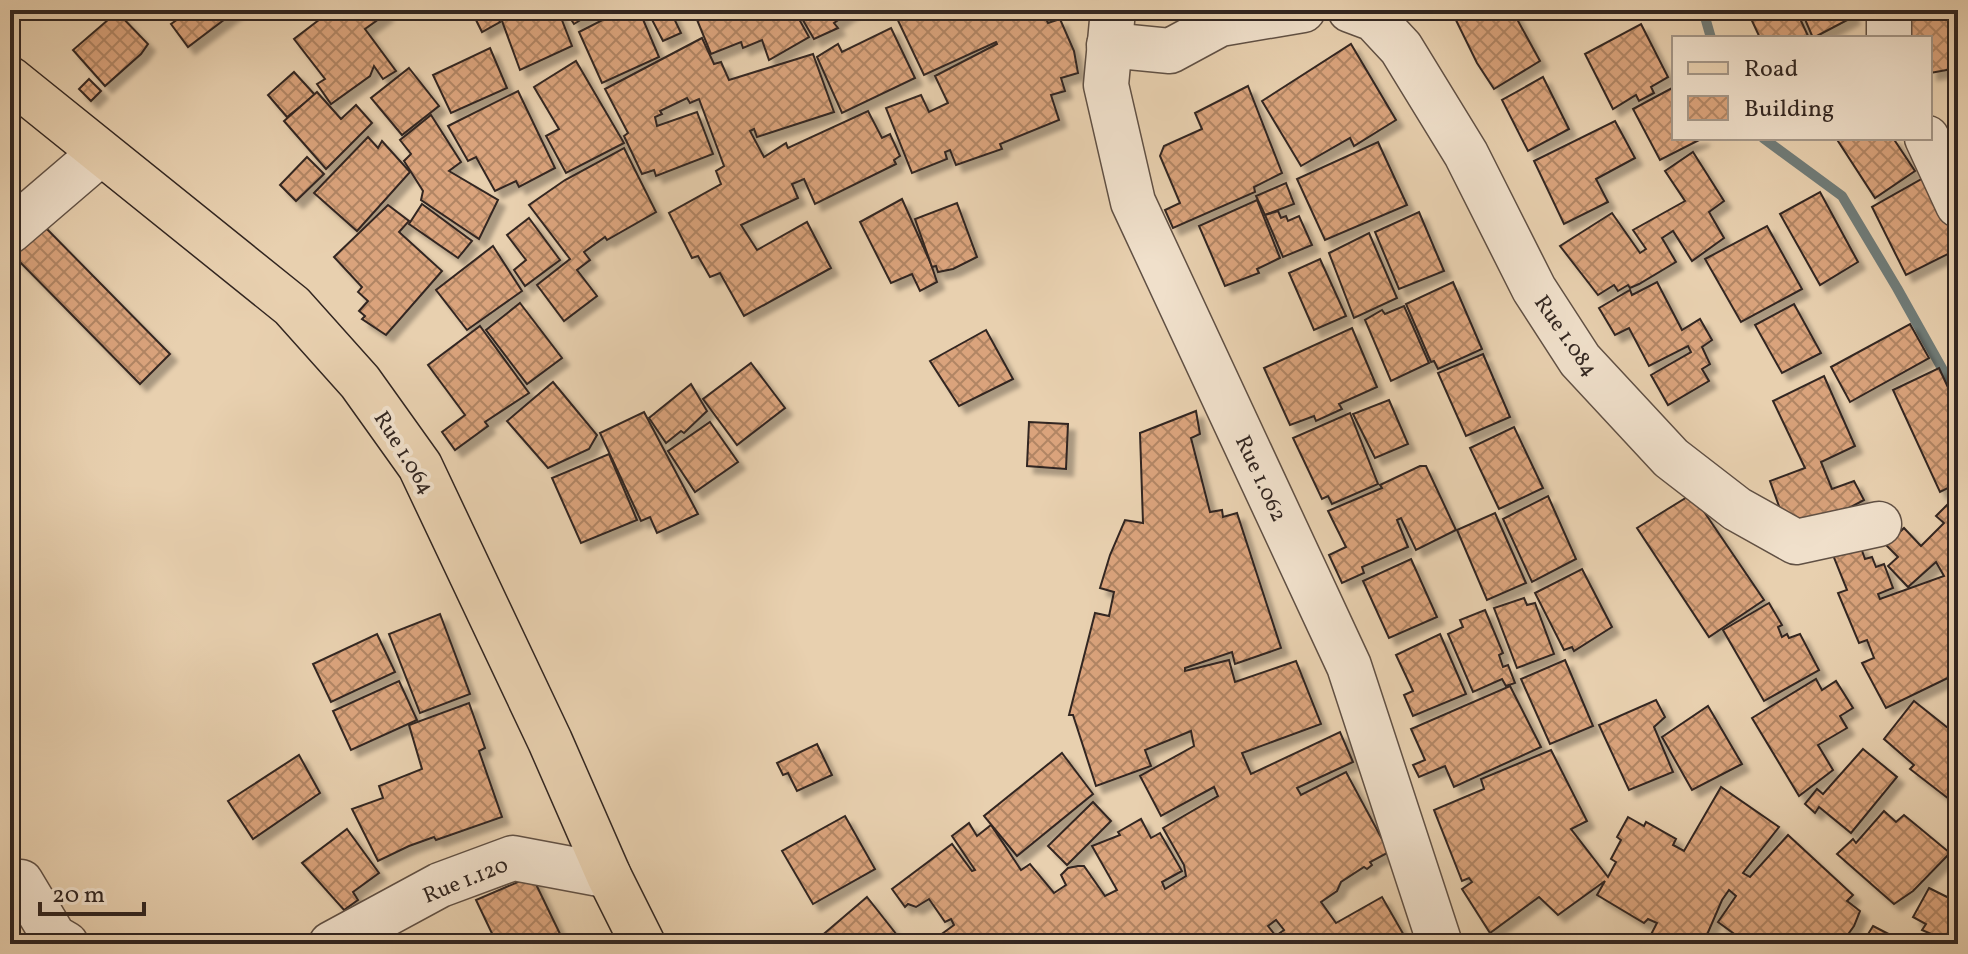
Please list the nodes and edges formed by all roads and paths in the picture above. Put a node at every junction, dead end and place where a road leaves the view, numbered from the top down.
1 (1303, 10) edge
2 (1350, 10) edge
3 (1889, 10) edge
4 (1111, 27) edge
5 (1889, 36) edge
6 (10, 79) edge
7 (1928, 140) edge
8 (101, 153) junction
9 (1958, 205) edge
10 (10, 231) edge
11 (1879, 524) dead end
12 (609, 876) junction
13 (21, 882) dead end
14 (66, 944) edge
15 (331, 944) edge
16 (643, 944) edge
17 (1440, 944) edge

1 - 4 street
2 - 11 street, Rue 1.084
3 - 5 street
4 - 17 street, Rue 1.062
6 - 8 main road, Rue 1.064
7 - 9 street
8 - 10 street
8 - 12 main road, Rue 1.064
12 - 15 street, Rue 1.120
12 - 16 main road, Rue 1.064
13 - 14 street

